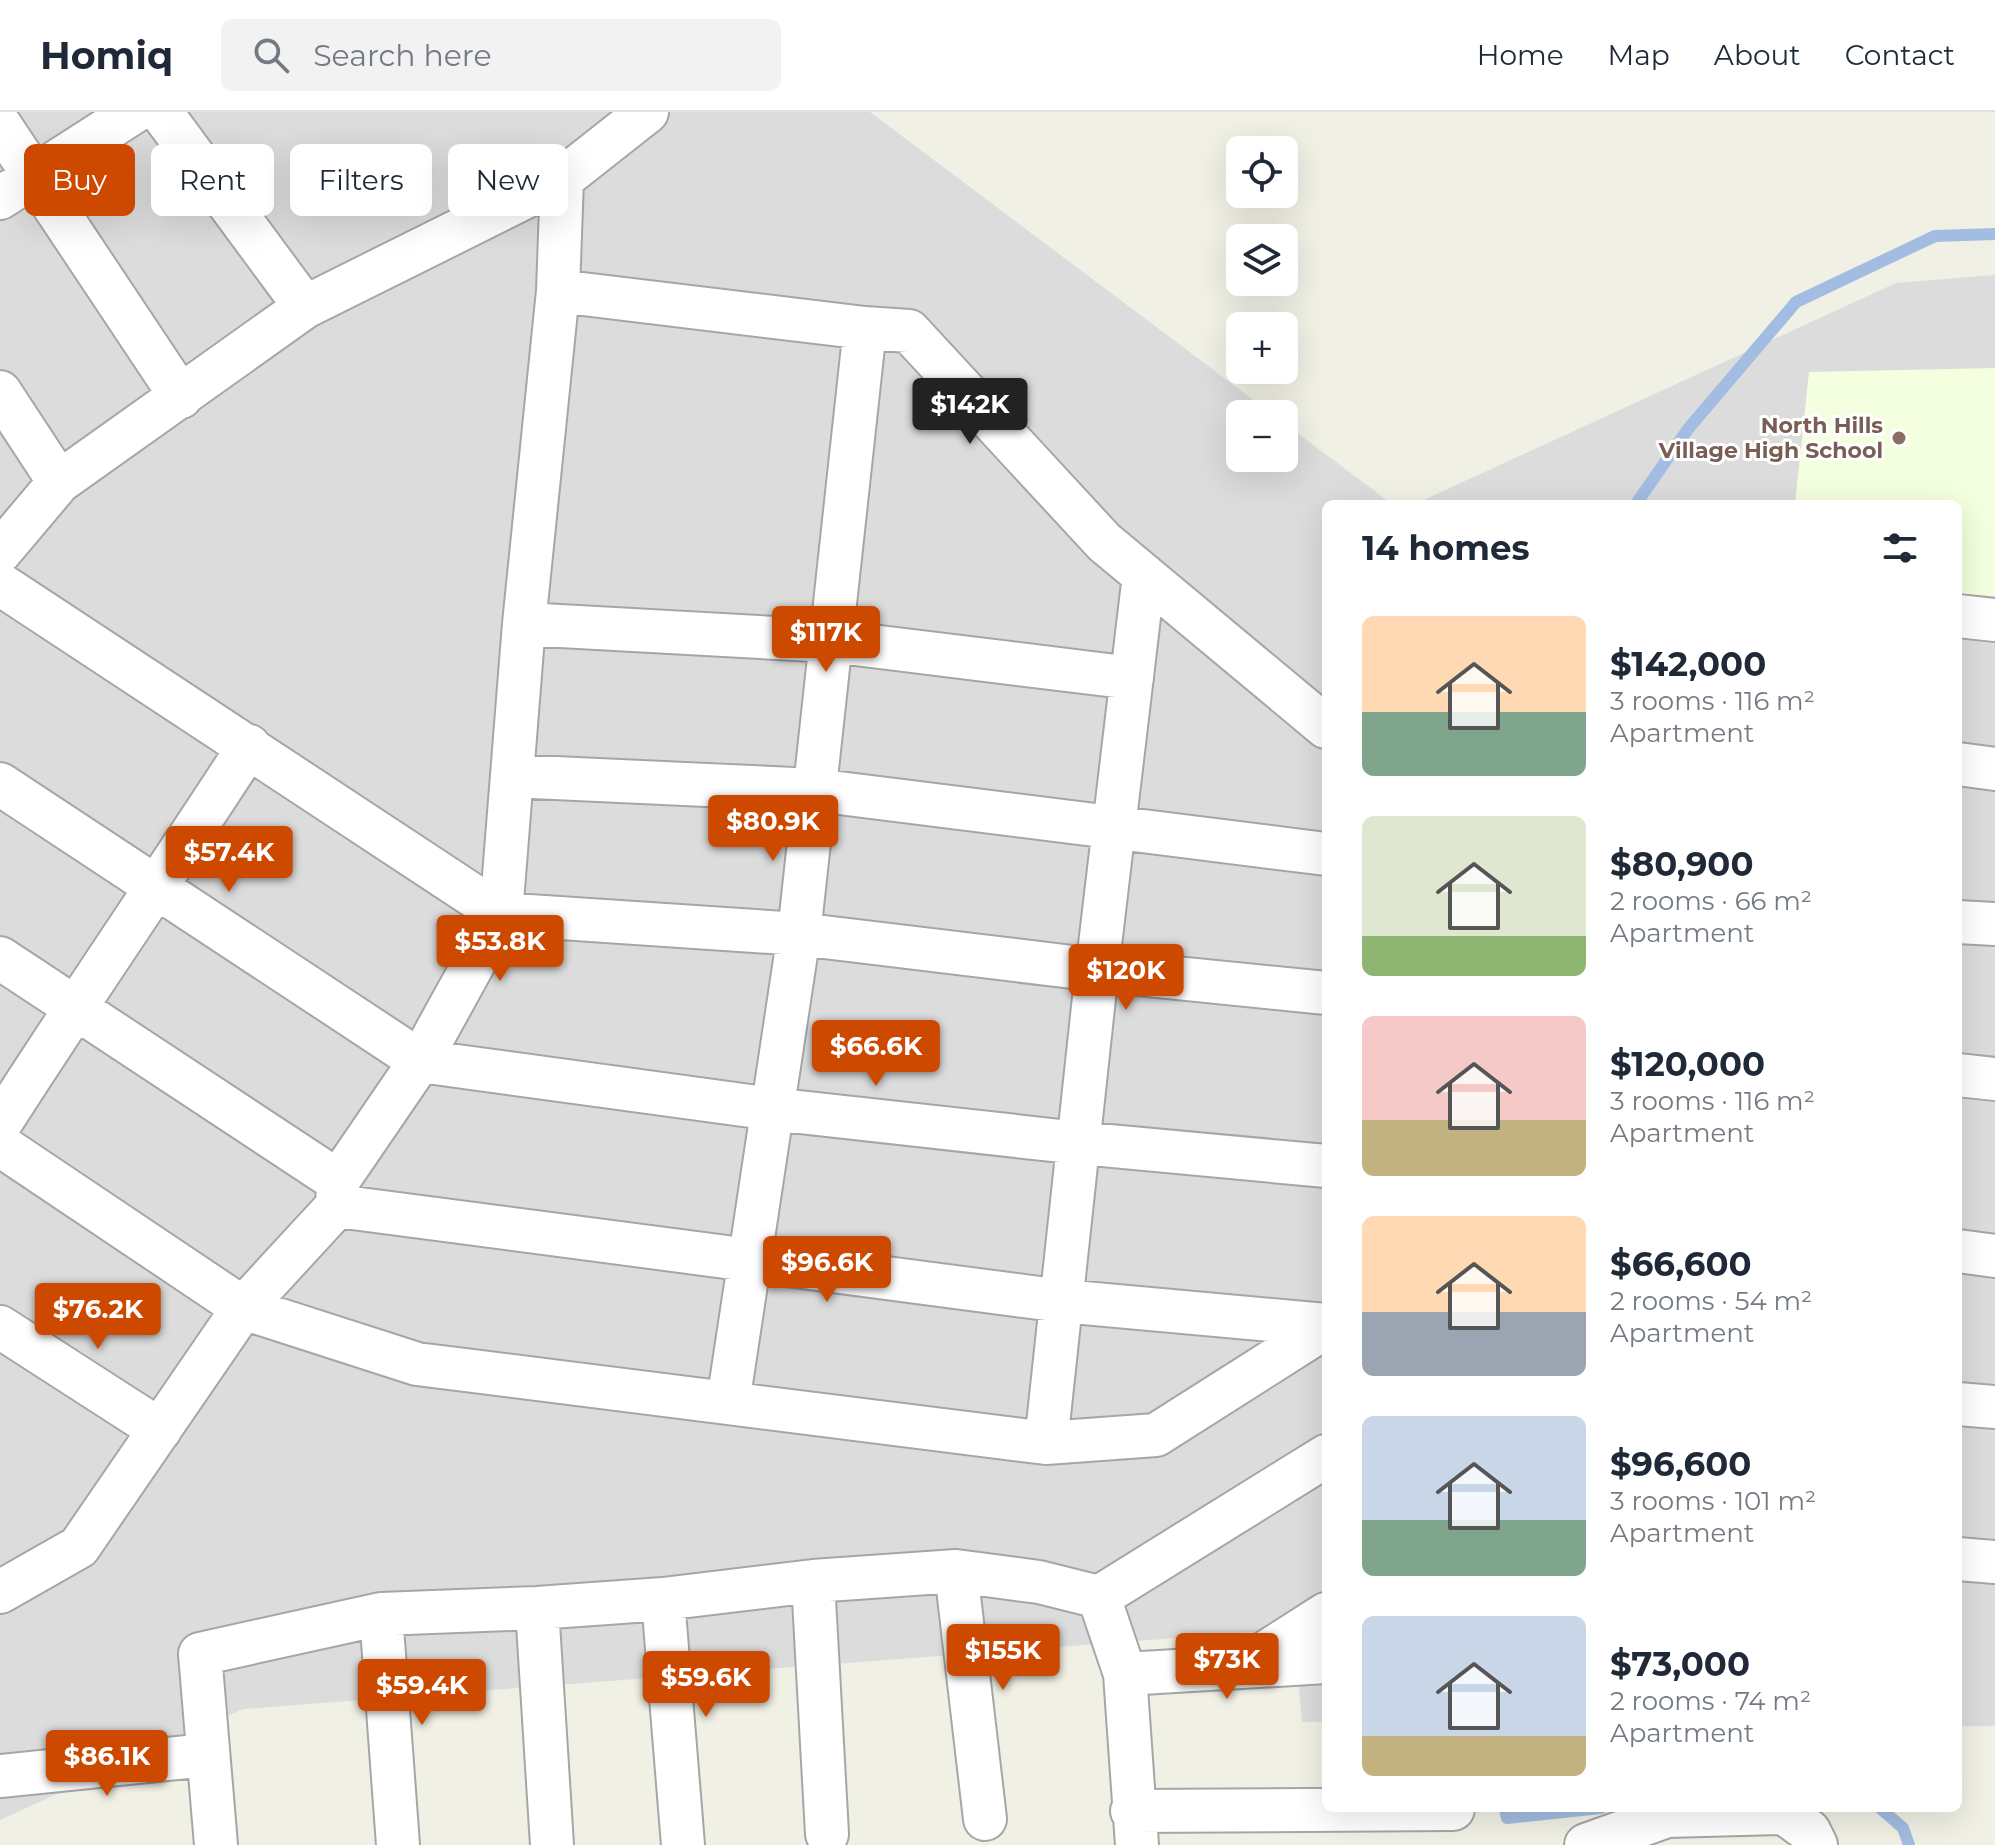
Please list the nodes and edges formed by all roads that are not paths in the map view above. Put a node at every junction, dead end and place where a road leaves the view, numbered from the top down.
1 (134, 112) edge
2 (161, 112) edge
3 (647, 112) edge
4 (0, 125) edge
5 (85, 144) edge
6 (24, 161) edge
7 (568, 174) edge
8 (24, 184) edge
9 (0, 198) edge
10 (61, 216) edge
11 (488, 216) edge
12 (561, 216) edge
13 (558, 291) junction
14 (305, 307) junction
15 (865, 328) junction
16 (0, 392) edge
17 (181, 397) junction
18 (59, 482) junction
19 (0, 552) edge
20 (1144, 575) junction
21 (0, 584) edge
22 (1962, 616) edge
23 (1995, 620) edge
24 (524, 624) junction
25 (831, 641) junction
26 (1132, 678) junction
27 (1322, 724) edge
28 (249, 746) junction
29 (1962, 765) edge
30 (1995, 769) edge
31 (512, 776) junction
32 (0, 784) edge
33 (815, 790) junction
34 (1114, 827) junction
35 (1322, 853) edge
36 (159, 887) junction
37 (501, 914) junction
38 (1962, 922) edge
39 (1995, 924) edge
40 (799, 934) junction
41 (0, 958) edge
42 (1097, 970) junction
43 (1322, 993) edge
44 (75, 1007) junction
45 (420, 1061) junction
46 (1962, 1075) edge
47 (1995, 1079) edge
48 (772, 1109) junction
49 (0, 1124) edge
50 (1079, 1143) junction
51 (0, 1145) edge
52 (1322, 1166) edge
53 (338, 1194) junction
54 (1962, 1252) edge
55 (1995, 1256) edge
56 (749, 1261) junction
57 (1062, 1301) junction
58 (243, 1308) junction
59 (1322, 1326) edge
60 (0, 1327) edge
61 (1322, 1329) edge
62 (728, 1403) junction
63 (1962, 1404) edge
64 (1995, 1407) edge
65 (160, 1430) junction
66 (1046, 1443) junction
67 (1322, 1458) edge
68 (1962, 1559) edge
69 (1995, 1562) edge
70 (956, 1571) junction
71 (813, 1581) junction
72 (0, 1592) edge
73 (1099, 1597) junction
74 (663, 1599) junction
75 (537, 1608) junction
76 (381, 1614) junction
77 (1322, 1617) edge
78 (1322, 1662) edge
79 (1243, 1666) junction
80 (1125, 1674) junction
81 (207, 1755) junction
82 (0, 1776) edge
83 (1388, 1812) edge
84 (1453, 1812) edge
85 (985, 1819) dead end
86 (1134, 1828) edge
87 (827, 1834) dead end
88 (216, 1845) edge
89 (398, 1845) edge
90 (552, 1845) edge
91 (683, 1845) edge
92 (1460, 1845) edge
93 (1586, 1845) edge
94 (1816, 1845) edge

1 - 5 street
2 - 14 street
3 - 7 street
4 - 6 street
8 - 9 street
10 - 17 street
11 - 14 street
12 - 13 street
13 - 15 street
13 - 24 street
14 - 17 street
15 - 20 street
15 - 25 street
16 - 18 street
17 - 18 street
18 - 19 street
20 - 26 street
20 - 27 street
21 - 28 street
22 - 23 street
24 - 25 street
24 - 31 street
25 - 26 street
25 - 33 street
26 - 34 street
28 - 36 street
28 - 37 street
29 - 30 street
31 - 33 street
31 - 37 street
32 - 36 street
33 - 34 street
33 - 40 street
34 - 35 street
34 - 42 street
36 - 44 street
36 - 45 street
37 - 40 street
37 - 45 street
38 - 39 street
40 - 42 street
40 - 48 street
41 - 44 street
42 - 43 street
42 - 50 street
44 - 49 street
44 - 53 street
45 - 48 street
45 - 53 street
46 - 47 street
48 - 50 street
48 - 56 street
50 - 52 street
50 - 57 street
51 - 58 street
53 - 56 street
53 - 58 street
54 - 55 street
56 - 57 street
56 - 62 street
57 - 59 street
57 - 66 street
58 - 62 street
58 - 65 street
60 - 65 street
61 - 66 street
62 - 66 street
63 - 64 street
65 - 72 street
67 - 73 street
68 - 69 street
70 - 71 street
70 - 73 street
70 - 85 street
71 - 74 street
71 - 87 street
73 - 80 street
74 - 75 street
74 - 91 street
75 - 76 street
75 - 90 street
76 - 81 street
76 - 89 street
77 - 79 street
78 - 79 street
79 - 80 street
80 - 86 street
81 - 82 street
81 - 88 street
83 - 86 street
84 - 92 street
93 - 94 street

